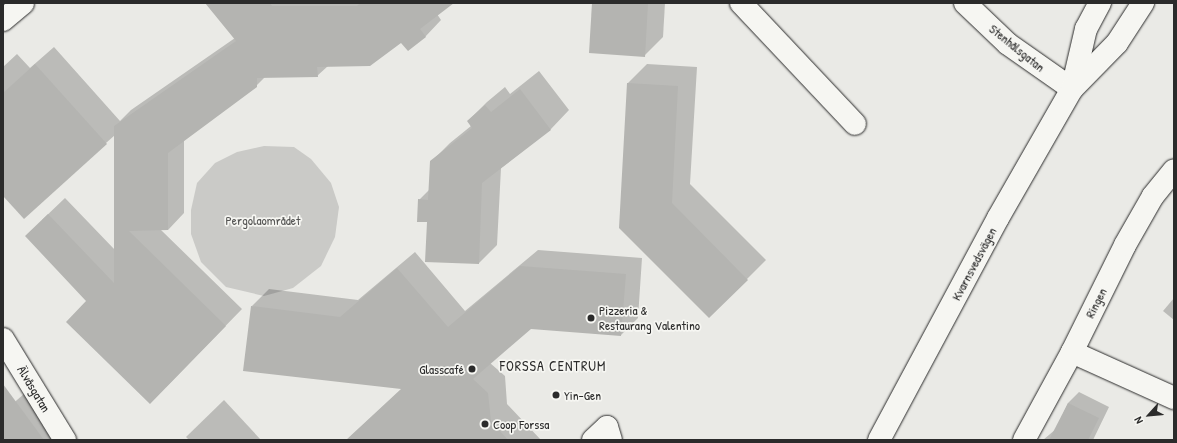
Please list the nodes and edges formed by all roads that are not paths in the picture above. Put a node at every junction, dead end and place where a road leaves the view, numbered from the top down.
1 (23, 3) edge
2 (741, 3) edge
3 (965, 3) edge
4 (1100, 3) edge
5 (1143, 3) edge
6 (3, 20) edge
7 (1072, 89) junction
8 (855, 124) dead end
9 (1174, 170) edge
10 (3, 339) edge
11 (1072, 352) junction
12 (1174, 398) edge
13 (65, 440) edge
14 (879, 440) edge
15 (1024, 440) edge

1 - 6 street
2 - 8 street
3 - 7 street, Stenhålsgatan
4 - 7 street, Kvarnsvedsvägen
5 - 7 street, Kvarnsvedsvägen
7 - 14 street, Kvarnsvedsvägen
9 - 11 street, Ringen
10 - 13 street, Älvåsgatan
11 - 12 street
11 - 15 street, Ringen

